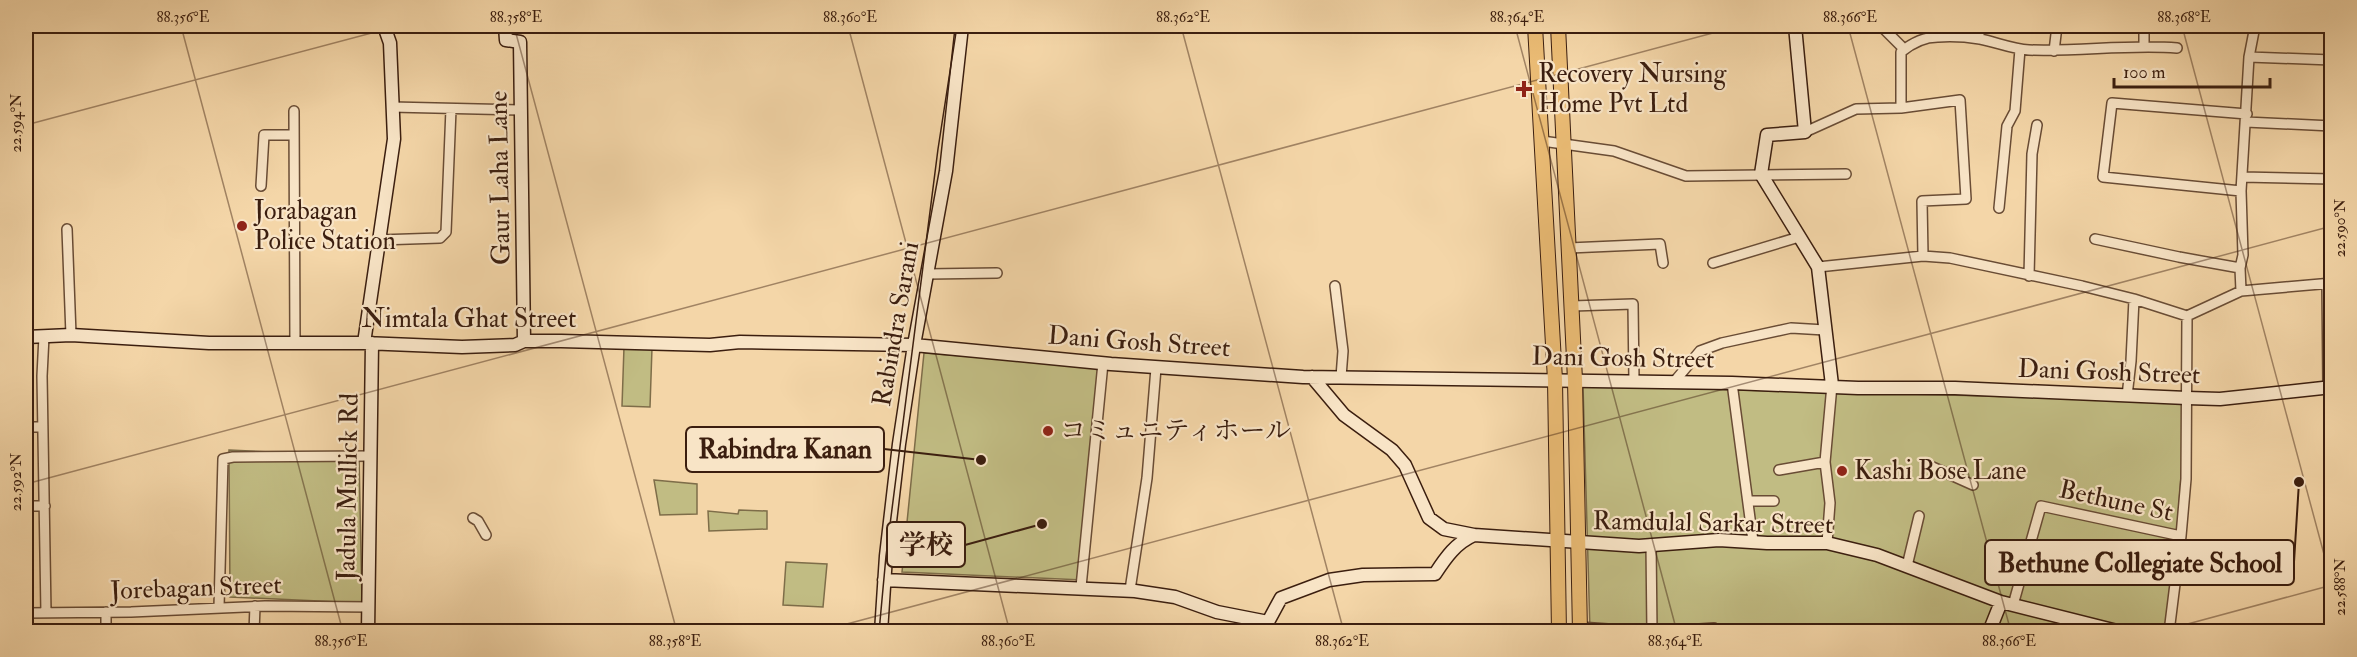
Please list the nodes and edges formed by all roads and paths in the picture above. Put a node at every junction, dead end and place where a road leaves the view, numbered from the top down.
1 (384, 26) edge
2 (505, 26) edge
3 (962, 26) edge
4 (1535, 26) edge
5 (1558, 26) edge
6 (1795, 26) edge
7 (1881, 26) edge
8 (1979, 26) edge
9 (2057, 26) edge
10 (2144, 26) edge
11 (2255, 26) edge
12 (1978, 39) junction
13 (2144, 45) junction
14 (2177, 48) dead end
15 (1905, 49) junction
16 (2020, 49) junction
17 (2054, 51) junction
18 (2249, 57) junction
19 (2331, 60) edge
20 (392, 107) junction
21 (1901, 108) junction
22 (451, 109) junction
23 (521, 110) junction
24 (294, 111) dead end
25 (2246, 118) junction
26 (2037, 125) dead end
27 (2331, 126) edge
28 (1805, 132) junction
29 (294, 135) junction
30 (1542, 141) junction
31 (1564, 143) junction
32 (1761, 174) junction
33 (1846, 174) dead end
34 (2242, 177) junction
35 (2331, 179) edge
36 (261, 186) dead end
37 (2241, 191) junction
38 (1999, 208) dead end
39 (67, 228) dead end
40 (1799, 237) junction
41 (2095, 239) dead end
42 (379, 240) junction
43 (1569, 248) junction
44 (1923, 256) junction
45 (1663, 263) dead end
46 (1713, 264) dead end
47 (1818, 267) junction
48 (2240, 268) junction
49 (997, 273) dead end
50 (927, 274) junction
51 (2029, 276) junction
52 (2329, 283) edge
53 (1335, 286) dead end
54 (2241, 291) junction
55 (2134, 299) junction
56 (1572, 306) junction
57 (2187, 316) junction
58 (1825, 330) junction
59 (71, 335) junction
60 (44, 336) junction
61 (26, 337) edge
62 (524, 342) junction
63 (295, 343) junction
64 (368, 343) junction
65 (914, 345) junction
66 (1103, 363) junction
67 (1156, 368) junction
68 (1312, 376) junction
69 (1341, 377) junction
70 (1555, 380) junction
71 (1575, 380) junction
72 (1634, 381) junction
73 (1674, 382) junction
74 (1732, 382) junction
75 (1832, 385) junction
76 (2330, 387) edge
77 (2127, 396) junction
78 (2187, 398) junction
79 (26, 427) edge
80 (42, 427) junction
81 (371, 456) junction
82 (1825, 462) junction
83 (1926, 464) dead end
84 (1779, 470) dead end
85 (1973, 485) dead end
86 (1749, 501) junction
87 (1774, 501) dead end
88 (26, 506) edge
89 (45, 506) junction
90 (1919, 516) dead end
91 (473, 518) dead end
92 (485, 528) dead end
93 (1474, 535) junction
94 (2181, 536) junction
95 (1557, 541) junction
96 (1753, 541) junction
97 (1579, 542) junction
98 (1827, 543) junction
99 (1651, 544) junction
100 (1907, 566) junction
101 (884, 580) junction
102 (1081, 587) junction
103 (1130, 590) junction
104 (2007, 603) junction
105 (255, 606) junction
106 (219, 607) junction
107 (369, 607) junction
108 (106, 612) junction
109 (26, 613) edge
110 (46, 613) junction
111 (2072, 626) edge
112 (1580, 629) edge
113 (1714, 630) edge
114 (106, 632) edge
115 (254, 632) edge
116 (368, 632) edge
117 (881, 632) edge
118 (1558, 632) edge
119 (1653, 632) edge
120 (1989, 632) edge
121 (2121, 632) edge
122 (2169, 632) edge

1 - 20 street, Jadula Mullick Rd
2 - 23 street, Gaur Laha Lane
3 - 50 street, Rabindra Sarani
4 - 30 main road
5 - 31 main road
6 - 28 street
7 - 15 street
8 - 12 street
9 - 17 street
10 - 13 street
11 - 18 street
12 - 15 street
12 - 16 street
13 - 14 street
13 - 17 street
15 - 21 street
16 - 17 street
16 - 38 street
18 - 19 street
18 - 25 street
20 - 22 street
20 - 42 street, Jadula Mullick Rd
21 - 28 street
21 - 44 street
22 - 23 street
22 - 42 street
23 - 62 street, Gaur Laha Lane
24 - 29 street
25 - 27 street
25 - 34 street
25 - 37 street
26 - 51 street
28 - 32 street
29 - 36 street
29 - 63 street
30 - 31 street
30 - 70 main road
31 - 32 street
31 - 43 main road
32 - 33 street
32 - 40 street
34 - 35 street
34 - 37 street
37 - 48 street
39 - 59 street
40 - 46 street
40 - 47 street
41 - 48 street
42 - 64 street, Jadula Mullick Rd
43 - 45 street
43 - 56 main road
44 - 47 street
44 - 51 street
47 - 58 street
48 - 54 street
49 - 50 street
50 - 65 street, Rabindra Sarani
51 - 55 street
52 - 54 street
52 - 76 street
53 - 69 street
54 - 57 street
55 - 57 street
55 - 77 street
56 - 71 main road
56 - 72 street
57 - 78 street
58 - 73 street
58 - 75 street
59 - 60 street, Nimtala Ghat Street
59 - 63 street, Nimtala Ghat Street
60 - 61 street, Nimtala Ghat Street
60 - 80 street
62 - 64 street, Nimtala Ghat Street
62 - 65 street, Nimtala Ghat Street
63 - 64 street, Nimtala Ghat Street
64 - 81 street, Jadula Mullick Rd
65 - 66 street, Dani Gosh Street
65 - 101 street, Rabindra Sarani
66 - 67 street, Dani Gosh Street
66 - 102 street
67 - 68 street, Dani Gosh Street
67 - 103 street
68 - 69 street, Dani Gosh Street
68 - 93 street, Ramdulal Sarkar Street
69 - 70 street, Dani Gosh Street
70 - 71 street, Dani Gosh Street
70 - 95 main road
71 - 72 street, Dani Gosh Street
71 - 97 main road
72 - 73 street, Dani Gosh Street
73 - 74 street, Dani Gosh Street
74 - 75 street, Dani Gosh Street
74 - 86 street
75 - 77 street, Dani Gosh Street
75 - 82 street
76 - 78 street, Dani Gosh Street
77 - 78 street, Dani Gosh Street
78 - 94 street
79 - 80 street
80 - 89 street
81 - 106 street
81 - 107 street, Jadula Mullick Rd
82 - 84 street
82 - 98 street
83 - 85 street
86 - 87 street
86 - 96 street
88 - 89 street
89 - 110 street
90 - 100 street
91 - 92 street
93 - 95 street, Ramdulal Sarkar Street
93 - 103 street
94 - 104 street, Bethune St
94 - 122 street
95 - 97 street, Ramdulal Sarkar Street
95 - 118 main road
96 - 98 street, Ramdulal Sarkar Street
96 - 99 street, Ramdulal Sarkar Street
97 - 99 street, Ramdulal Sarkar Street
97 - 112 main road
98 - 100 street, Ramdulal Sarkar Street
99 - 119 street
100 - 104 street, Ramdulal Sarkar Street
101 - 102 street
101 - 117 street, Rabindra Sarani
102 - 103 street
104 - 111 street, Ramdulal Sarkar Street
104 - 120 street
105 - 106 street, Jorebagan Street
105 - 107 street, Jorebagan Street
105 - 115 street
106 - 108 street, Jorebagan Street
107 - 116 street, Jadula Mullick Rd
108 - 110 street, Jorebagan Street
108 - 114 street
109 - 110 street, Jorebagan Street
111 - 121 street, Ramdulal Sarkar Street
112 - 119 street
113 - 119 street

